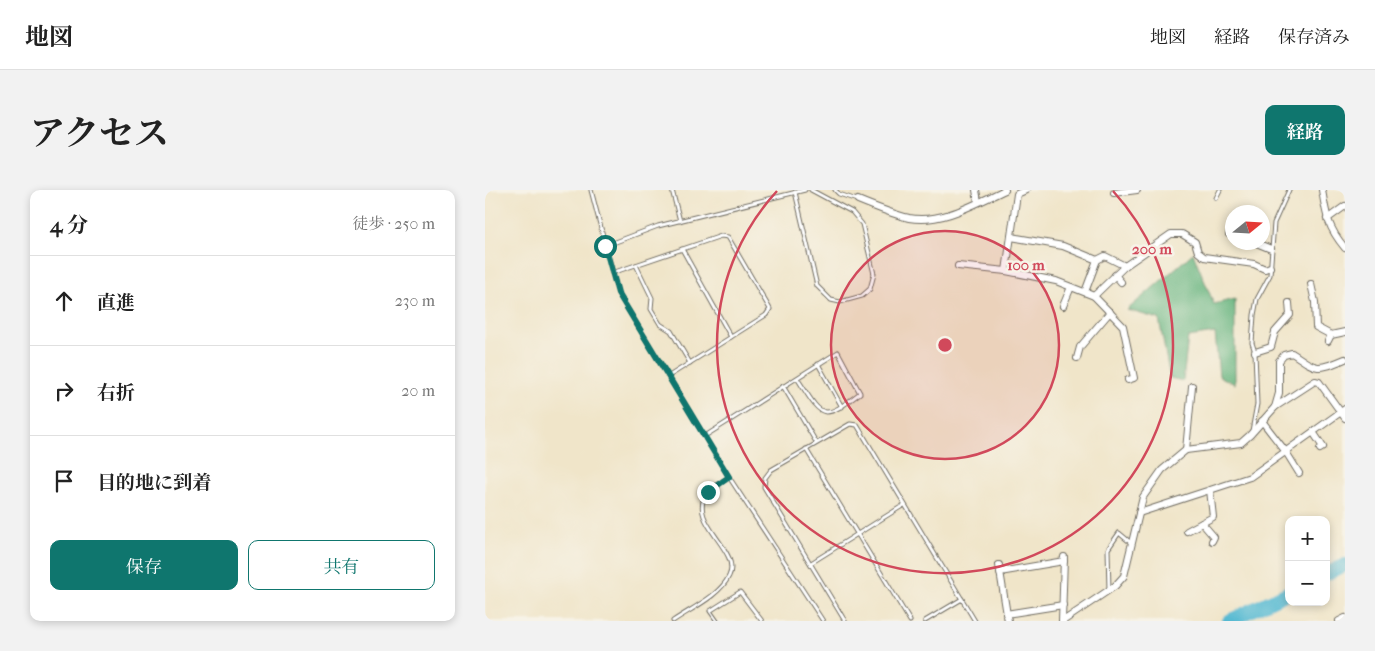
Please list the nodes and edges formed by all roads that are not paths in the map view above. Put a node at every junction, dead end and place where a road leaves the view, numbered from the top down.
1 (591, 190) edge
2 (673, 190) edge
3 (805, 190) edge
4 (811, 190) edge
5 (835, 190) edge
6 (976, 190) edge
7 (1005, 190) edge
8 (1026, 190) edge
9 (1137, 190) edge
10 (1220, 190) edge
11 (1289, 190) edge
12 (1322, 190) edge
13 (795, 192) junction
14 (1114, 193) dead end
15 (1217, 198) dead end
16 (858, 200) joint
17 (978, 202) junction
18 (1345, 206) edge
19 (1327, 219) junction
20 (680, 221) junction
21 (1011, 237) junction
22 (1159, 241) junction
23 (605, 246) junction
24 (1164, 247) dead end
25 (1345, 248) edge
26 (682, 249) junction
27 (1271, 249) joint
28 (1097, 260) junction
29 (636, 264) junction
30 (958, 266) dead end
31 (1125, 266) junction
32 (1270, 267) junction
33 (1006, 271) junction
34 (612, 272) junction
35 (1115, 275) junction
36 (1121, 282) dead end
37 (1311, 284) dead end
38 (1071, 286) junction
39 (1085, 292) junction
40 (1094, 296) junction
41 (1289, 303) dead end
42 (1063, 306) dead end
43 (1110, 312) junction
44 (1345, 332) edge
45 (731, 337) junction
46 (1255, 352) junction
47 (1077, 358) dead end
48 (1345, 360) edge
49 (690, 363) junction
50 (818, 364) junction
51 (669, 376) junction
52 (797, 378) junction
53 (1128, 380) dead end
54 (783, 386) junction
55 (1192, 386) dead end
56 (842, 407) junction
57 (1275, 407) junction
58 (1343, 410) edge
59 (1345, 418) edge
60 (1262, 421) junction
61 (1313, 432) junction
62 (1252, 433) junction
63 (705, 436) junction
64 (816, 442) junction
65 (1323, 447) dead end
66 (806, 449) junction
67 (1186, 450) junction
68 (1286, 452) junction
69 (1299, 473) dead end
70 (729, 477) junction
71 (1210, 490) junction
72 (904, 505) junction
73 (1139, 513) junction
74 (1202, 522) junction
75 (1187, 531) dead end
76 (858, 534) junction
77 (1212, 541) dead end
78 (1131, 543) junction
79 (811, 563) junction
80 (1109, 590) junction
81 (962, 599) junction
82 (1063, 605) junction
83 (1007, 618) edge
84 (1345, 618) edge
85 (673, 621) edge
86 (717, 621) edge
87 (761, 621) edge
88 (823, 621) edge
89 (845, 621) edge
90 (910, 621) edge
91 (925, 621) edge
92 (975, 621) edge
93 (1062, 621) edge
94 (1339, 621) edge

1 - 23 lane
2 - 20 lane
3 - 13 lane
4 - 13 lane
5 - 16 lane
6 - 17 street
7 - 17 street
8 - 21 street
9 - 14 street
10 - 15 lane
11 - 27 lane
12 - 19 street
13 - 20 lane
16 - 17 street
18 - 19 street
19 - 25 street
20 - 23 lane
21 - 28 street
21 - 33 street
22 - 24 street
22 - 31 street
22 - 32 street
23 - 34 lane
26 - 29 lane
26 - 45 lane
26 - 45 lane
27 - 32 lane
28 - 31 street
28 - 39 street
29 - 34 lane
29 - 49 lane
30 - 33 street
31 - 35 street
32 - 46 lane
33 - 38 street
34 - 51 lane
35 - 36 street
35 - 40 street
37 - 44 street
38 - 39 street
38 - 42 street
39 - 40 street
40 - 43 street
41 - 46 street
43 - 47 street
43 - 53 street
45 - 49 lane
46 - 62 lane
48 - 57 street
49 - 51 lane
50 - 52 lane
50 - 56 lane
50 - 56 lane
51 - 63 lane
52 - 54 lane
52 - 56 lane
54 - 63 lane
54 - 64 lane
55 - 67 street
57 - 58 street
57 - 60 street
58 - 59 street
58 - 61 street
60 - 62 street
60 - 68 street
61 - 65 street
61 - 68 street
62 - 67 street
63 - 70 lane
64 - 66 lane
64 - 72 lane
66 - 76 lane
66 - 79 lane
67 - 73 street
68 - 69 street
68 - 71 street
70 - 85 lane
70 - 88 lane
71 - 73 street
71 - 74 street
72 - 76 lane
72 - 81 lane
73 - 78 street
74 - 75 street
74 - 77 street
76 - 79 lane
76 - 90 lane
78 - 80 street
78 - 80 lane
79 - 89 lane
80 - 93 street
81 - 91 lane
81 - 92 lane
82 - 83 street
82 - 83 street
82 - 93 street
84 - 94 street
86 - 87 lane

